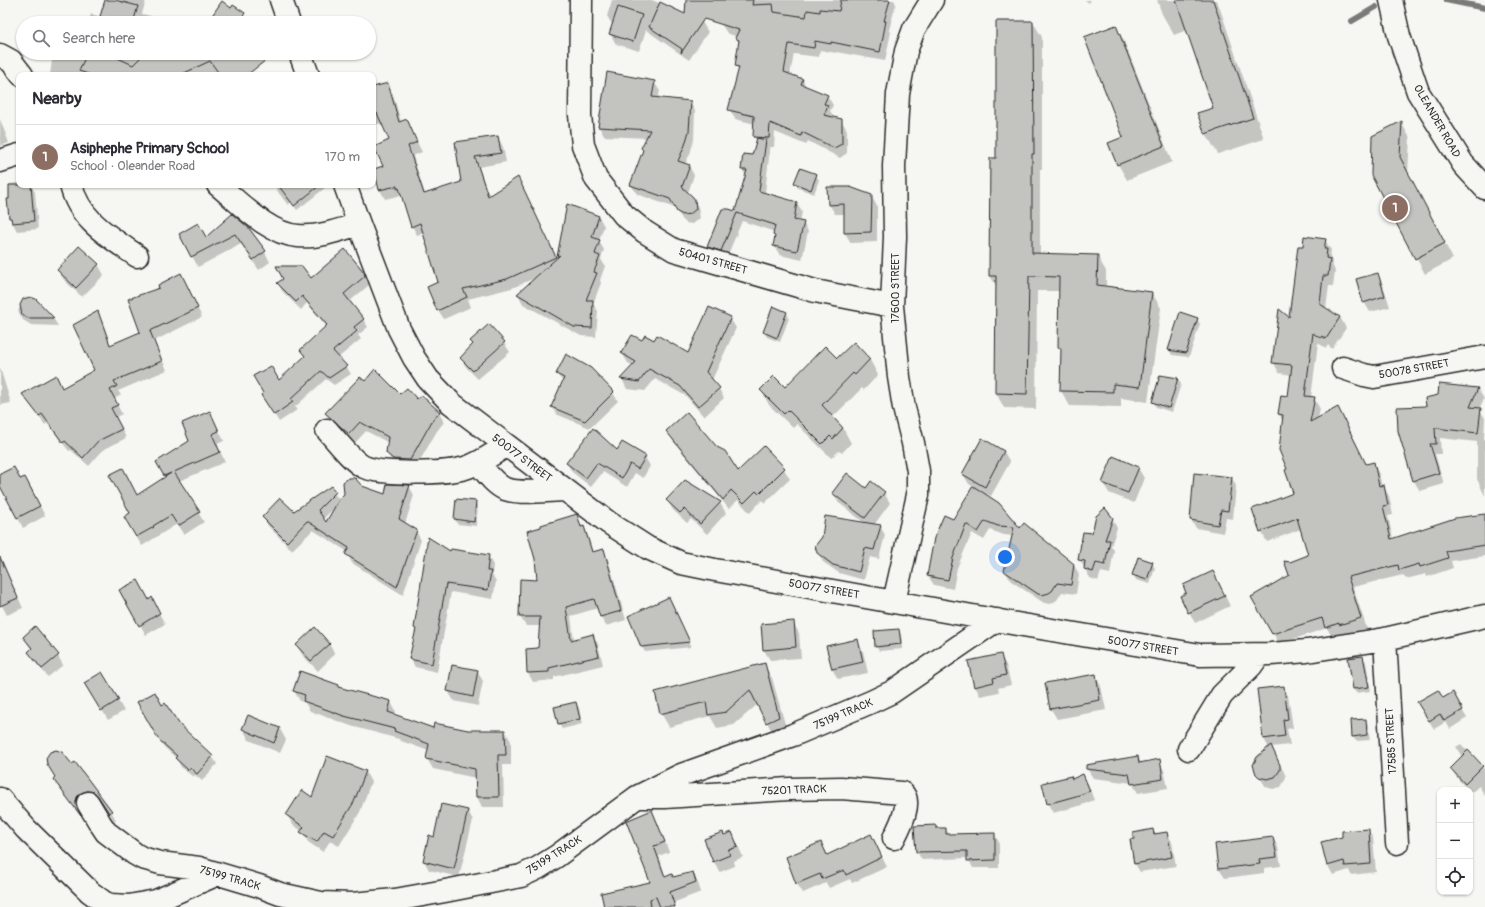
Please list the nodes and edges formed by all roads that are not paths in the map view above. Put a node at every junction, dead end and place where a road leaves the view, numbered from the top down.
1 (281, 0) edge
2 (581, 0) edge
3 (932, 0) edge
4 (1391, 0) edge
5 (287, 16) edge
6 (0, 55) edge
7 (303, 60) edge
8 (20, 72) edge
9 (307, 72) edge
10 (16, 156) edge
11 (0, 161) edge
12 (72, 188) edge
13 (222, 188) edge
14 (347, 188) edge
15 (1485, 188) edge
16 (359, 224) junction
17 (137, 256) dead end
18 (892, 306) junction
19 (1485, 357) edge
20 (1343, 368) dead end
21 (327, 430) dead end
22 (506, 446) junction
23 (478, 463) junction
24 (565, 490) junction
25 (894, 602) junction
26 (1485, 616) edge
27 (997, 620) junction
28 (1385, 638) junction
29 (1259, 655) junction
30 (1189, 749) dead end
31 (638, 797) junction
32 (0, 799) edge
33 (88, 803) dead end
34 (894, 838) dead end
35 (1397, 843) dead end
36 (218, 874) junction

1 - 5 street
2 - 18 street, 50401 STREET
3 - 18 street, 17600 STREET
4 - 15 street, OLEANDER ROAD
6 - 8 street
7 - 9 street
10 - 11 street
12 - 17 street
13 - 16 street
14 - 16 street, 50077 STREET
16 - 22 street, 50077 STREET
18 - 25 street, 17600 STREET
19 - 20 street, 50078 STREET
21 - 23 street
22 - 23 street
22 - 24 street, 50077 STREET
23 - 24 street
24 - 25 street, 50077 STREET
25 - 27 street, 50077 STREET
26 - 28 street, 50077 STREET
27 - 29 street, 50077 STREET
27 - 31 street, 75199 TRACK
28 - 29 street, 50077 STREET
28 - 35 street, 17585 STREET
29 - 30 street
31 - 34 street, 75201 TRACK
31 - 36 street, 75199 TRACK
32 - 36 street
33 - 36 street, 75199 TRACK

